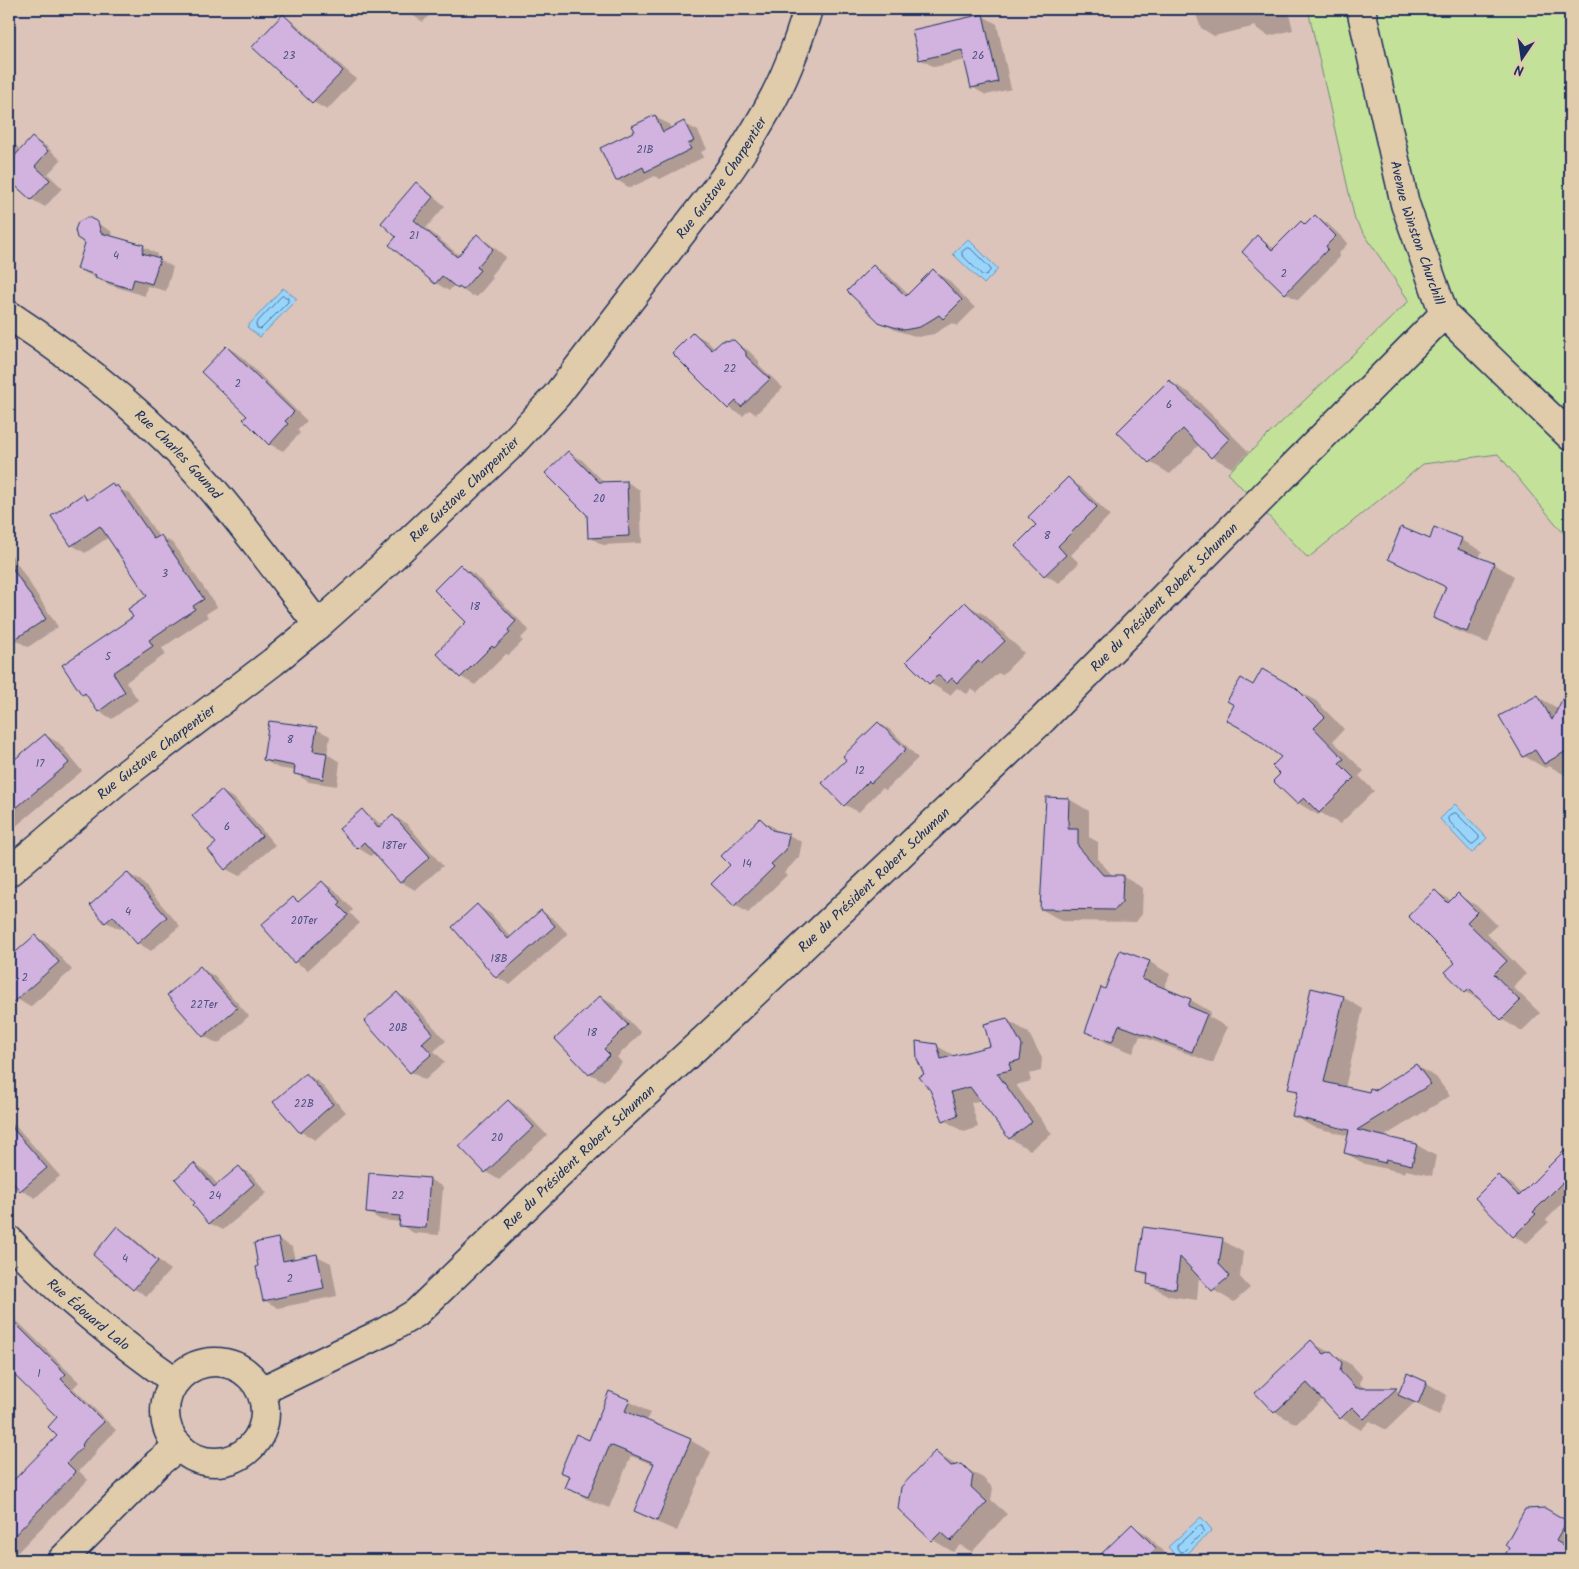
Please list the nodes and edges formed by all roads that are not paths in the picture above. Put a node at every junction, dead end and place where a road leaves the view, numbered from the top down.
1 (808, 9) edge
2 (1360, 9) edge
3 (1444, 314) junction
4 (9, 315) edge
5 (1570, 436) edge
6 (318, 625) junction
7 (9, 872) edge
8 (9, 1240) edge
9 (175, 1381) junction
10 (261, 1390) junction
11 (179, 1446) junction
12 (62, 1560) edge

1 - 6 street, Rue Gustave Charpentier
2 - 3 street, Avenue Winston Churchill
3 - 5 street, Avenue Winston Churchill
3 - 10 street, Rue du Président Robert Schuman
4 - 6 street, Rue Charles Gounod
6 - 7 street, Rue Gustave Charpentier
8 - 9 street, Rue Édouard Lalo
9 - 10 street
9 - 11 street
10 - 11 street
11 - 12 street

